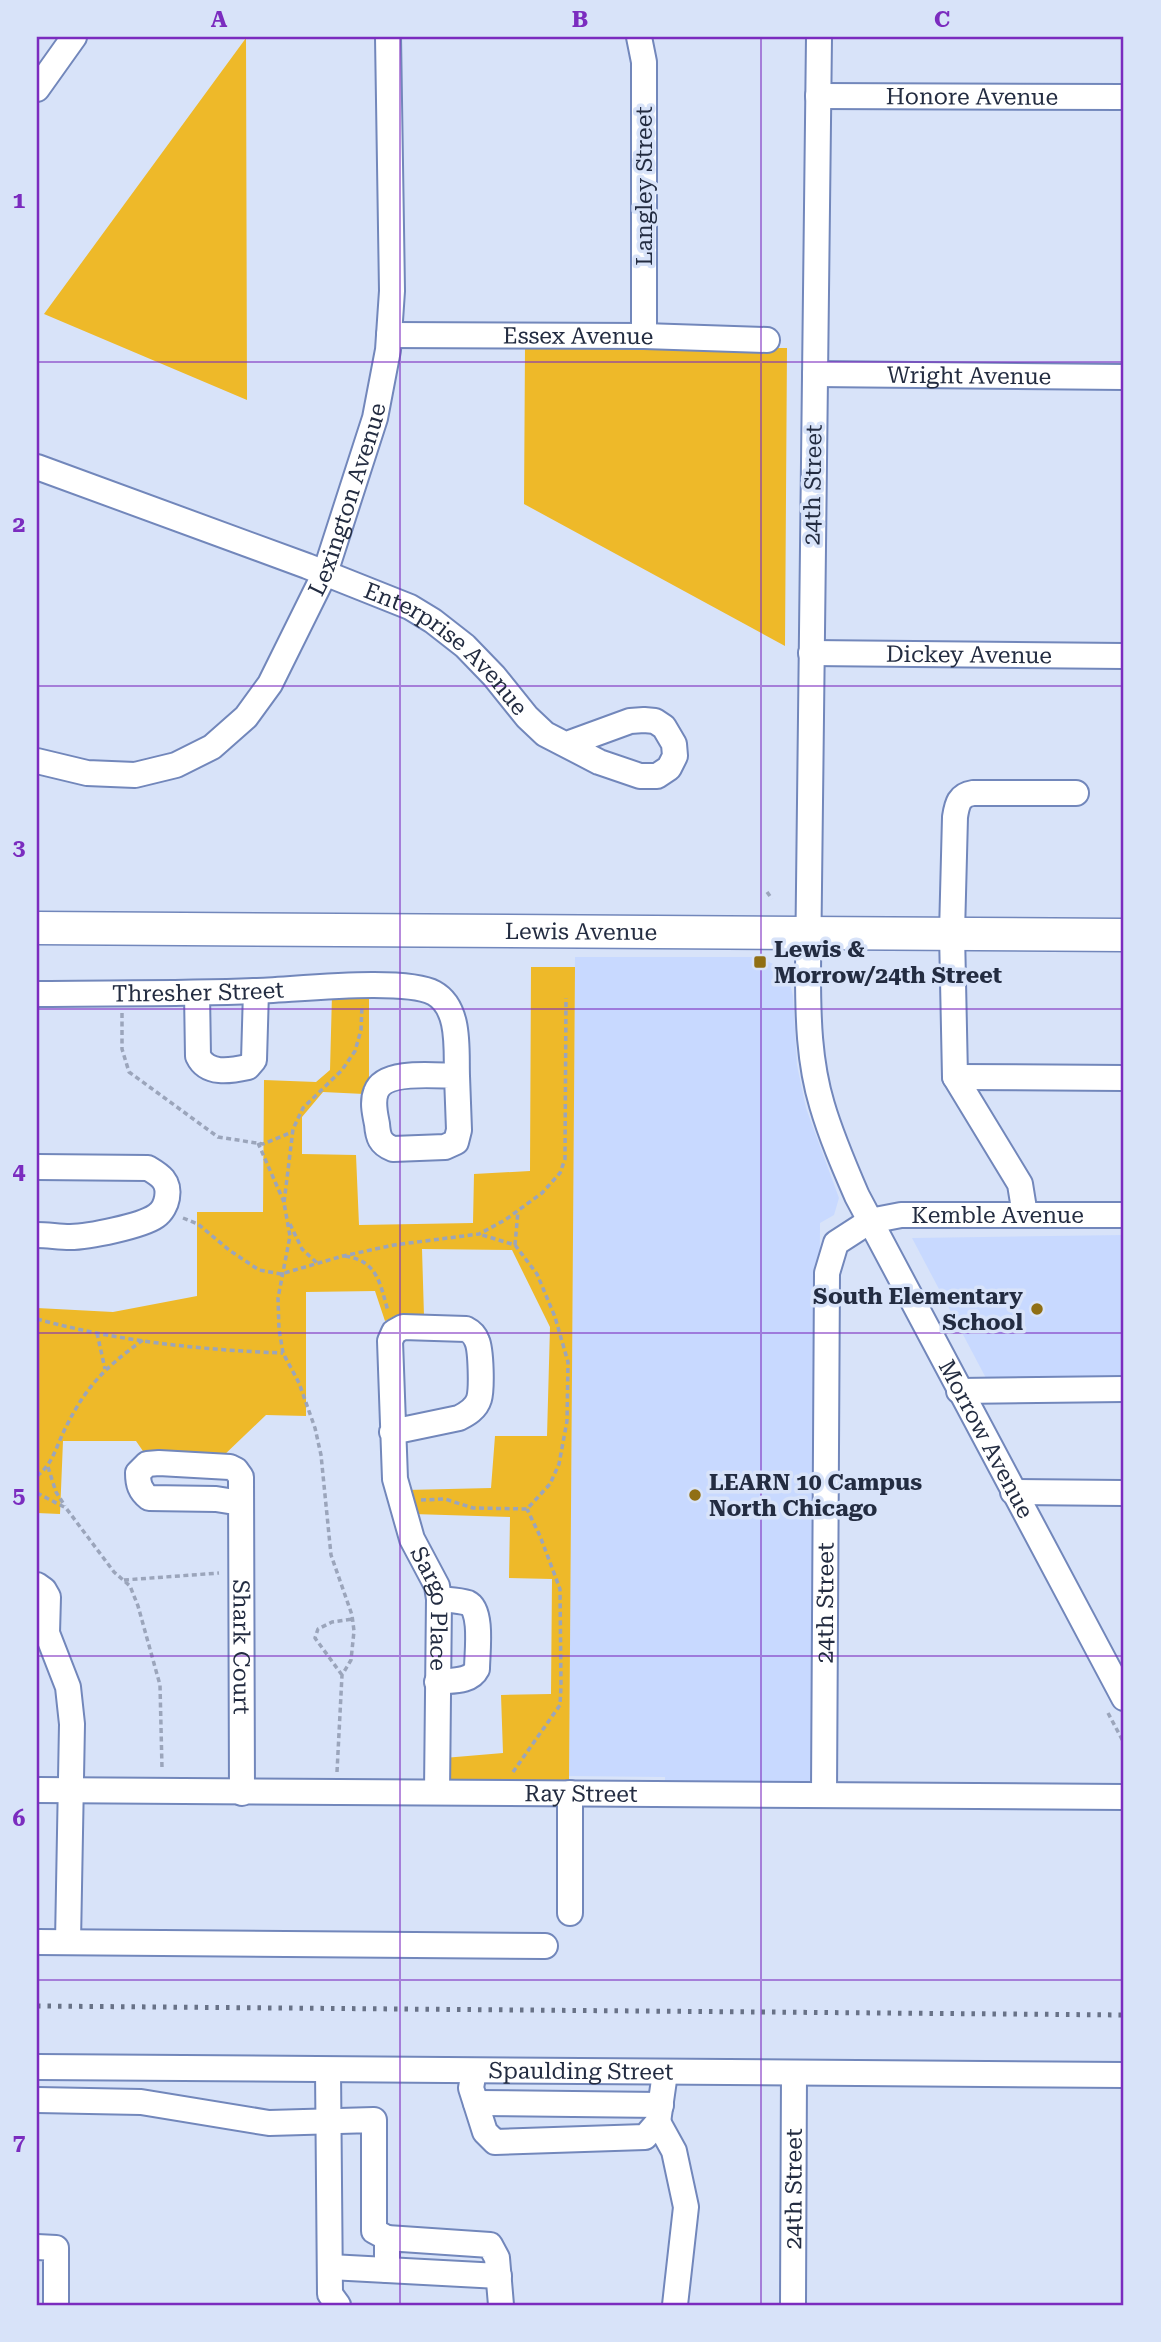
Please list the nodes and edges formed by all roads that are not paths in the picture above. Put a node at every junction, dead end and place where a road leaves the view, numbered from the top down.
1 (74, 37) edge
2 (388, 37) edge
3 (639, 37) edge
4 (819, 37) edge
5 (37, 89) edge
6 (818, 96) junction
7 (1124, 97) edge
8 (389, 335) junction
9 (644, 336) junction
10 (767, 340) dead end
11 (815, 374) junction
12 (1124, 376) edge
13 (37, 467) edge
14 (325, 573) junction
15 (811, 653) junction
16 (1124, 656) edge
17 (567, 744) dead end
18 (37, 761) edge
19 (1076, 793) dead end
20 (37, 928) edge
21 (808, 933) junction
22 (952, 933) junction
23 (1124, 935) edge
24 (256, 991) junction
25 (197, 993) junction
26 (37, 994) edge
27 (457, 1076) dead end
28 (955, 1077) junction
29 (1124, 1079) edge
30 (37, 1167) edge
31 (1025, 1215) junction
32 (1124, 1215) edge
33 (870, 1221) junction
34 (37, 1235) edge
35 (1124, 1390) edge
36 (959, 1391) junction
37 (392, 1432) junction
38 (1013, 1492) junction
39 (1124, 1493) edge
40 (241, 1503) dead end
41 (37, 1585) edge
42 (439, 1599) junction
43 (42, 1635) edge
44 (437, 1682) junction
45 (1124, 1698) edge
46 (37, 1790) edge
47 (71, 1790) junction
48 (437, 1792) junction
49 (242, 1793) junction
50 (570, 1793) junction
51 (824, 1794) junction
52 (1124, 1797) edge
53 (570, 1913) dead end
54 (37, 1942) edge
55 (68, 1942) junction
56 (545, 1946) dead end
57 (37, 2067) edge
58 (328, 2070) junction
59 (474, 2071) junction
60 (665, 2073) junction
61 (794, 2073) junction
62 (1124, 2075) edge
63 (37, 2100) edge
64 (476, 2103) junction
65 (659, 2114) junction
66 (329, 2122) junction
67 (387, 2238) junction
68 (37, 2247) edge
69 (330, 2266) junction
70 (387, 2270) junction
71 (499, 2276) junction
72 (56, 2305) edge
73 (338, 2305) edge
74 (501, 2305) edge
75 (675, 2305) edge
76 (793, 2305) edge

1 - 5 street
2 - 8 street, Lexington Avenue
3 - 9 street, Langley Street
4 - 6 street, 24th Street
6 - 7 street, Honore Avenue
6 - 11 street, 24th Street
8 - 9 street, Essex Avenue
8 - 14 street, Lexington Avenue
9 - 10 street, Essex Avenue
11 - 12 street, Wright Avenue
11 - 15 street, 24th Street
13 - 14 street, Enterprise Avenue
14 - 17 street, Enterprise Avenue
14 - 18 street, Lexington Avenue
15 - 16 street, Dickey Avenue
15 - 21 street, 24th Street
19 - 22 street
20 - 21 main road, Lewis Avenue
21 - 22 main road, Lewis Avenue
21 - 33 street, Morrow Avenue
22 - 23 main road, Lewis Avenue
22 - 28 street
24 - 25 street, Thresher Street
24 - 25 street
24 - 27 street, Thresher Street
25 - 26 street, Thresher Street
28 - 29 street
28 - 31 street
30 - 34 street
31 - 32 street, Kemble Avenue
31 - 33 street, Kemble Avenue
33 - 36 street, Morrow Avenue
33 - 51 street, 24th Street
35 - 36 street
36 - 38 street, Morrow Avenue
37 - 37 street, Sargo Place
37 - 42 street, Sargo Place
38 - 39 street
38 - 45 street, Morrow Avenue
40 - 49 street, Shark Court
41 - 43 street
42 - 44 street, Sargo Place
42 - 44 street
43 - 47 street
44 - 48 street, Sargo Place
46 - 47 street, Ray Street
47 - 49 street, Ray Street
47 - 55 street
48 - 49 street, Ray Street
48 - 50 street, Ray Street
50 - 51 street, Ray Street
50 - 53 street
51 - 52 street, Ray Street
54 - 55 street
55 - 56 street
57 - 58 street, Spaulding Street
58 - 59 street, Spaulding Street
58 - 66 street
59 - 60 street, Spaulding Street
59 - 64 street
60 - 61 street, Spaulding Street
60 - 65 street
61 - 62 street, Spaulding Street
61 - 76 street, 24th Street
63 - 66 street
64 - 65 street
64 - 65 street
65 - 75 street
66 - 67 street
66 - 69 street
67 - 70 street
67 - 71 street
68 - 72 street
69 - 70 street
69 - 73 street
70 - 71 street
71 - 74 street

